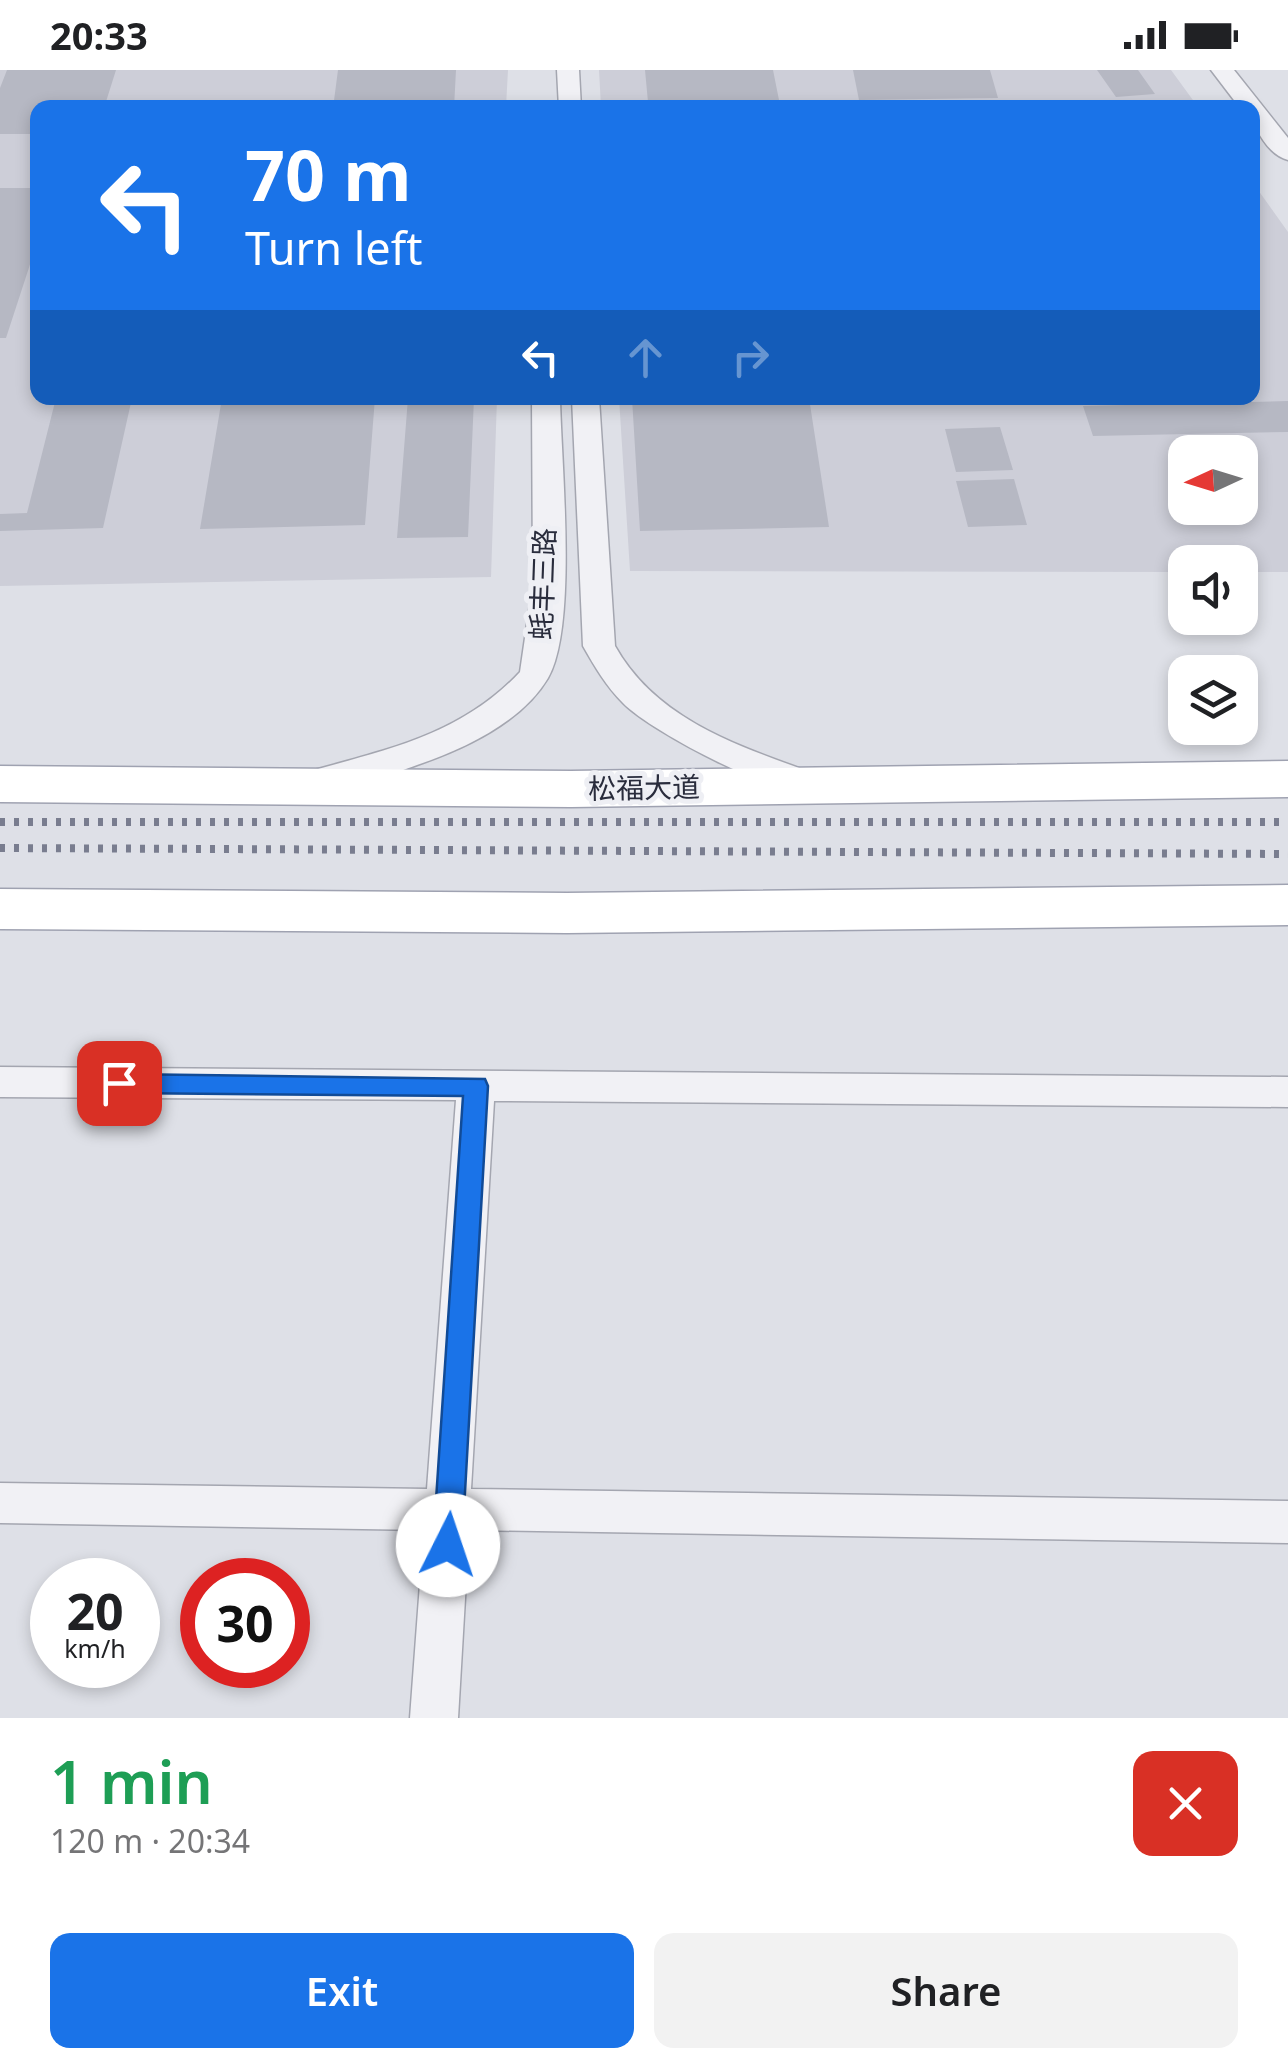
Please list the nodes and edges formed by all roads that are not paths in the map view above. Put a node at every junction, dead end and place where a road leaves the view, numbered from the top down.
1 (548, 70) edge
2 (568, 70) edge
3 (1222, 70) edge
4 (548, 100) edge
5 (570, 100) edge
6 (1246, 100) edge
7 (1260, 118) edge
8 (1288, 153) edge
9 (546, 405) edge
10 (585, 405) edge
11 (1288, 779) edge
12 (0, 784) edge
13 (290, 786) junction
14 (813, 786) junction
15 (1288, 904) edge
16 (0, 909) edge
17 (0, 1082) edge
18 (476, 1086) junction
19 (1288, 1092) edge
20 (0, 1503) edge
21 (450, 1511) junction
22 (1288, 1522) edge
23 (434, 1718) edge

1 - 4 street
2 - 5 street
3 - 6 street
7 - 8 street
9 - 13 street, 蚝丰三路
10 - 14 street, 蚝丰三路
11 - 14 main road, 松福大道
12 - 13 main road, 松福大道
13 - 14 main road, 松福大道
15 - 16 main road
17 - 18 street
18 - 19 street
18 - 21 street
20 - 21 street
21 - 22 street
21 - 23 street

